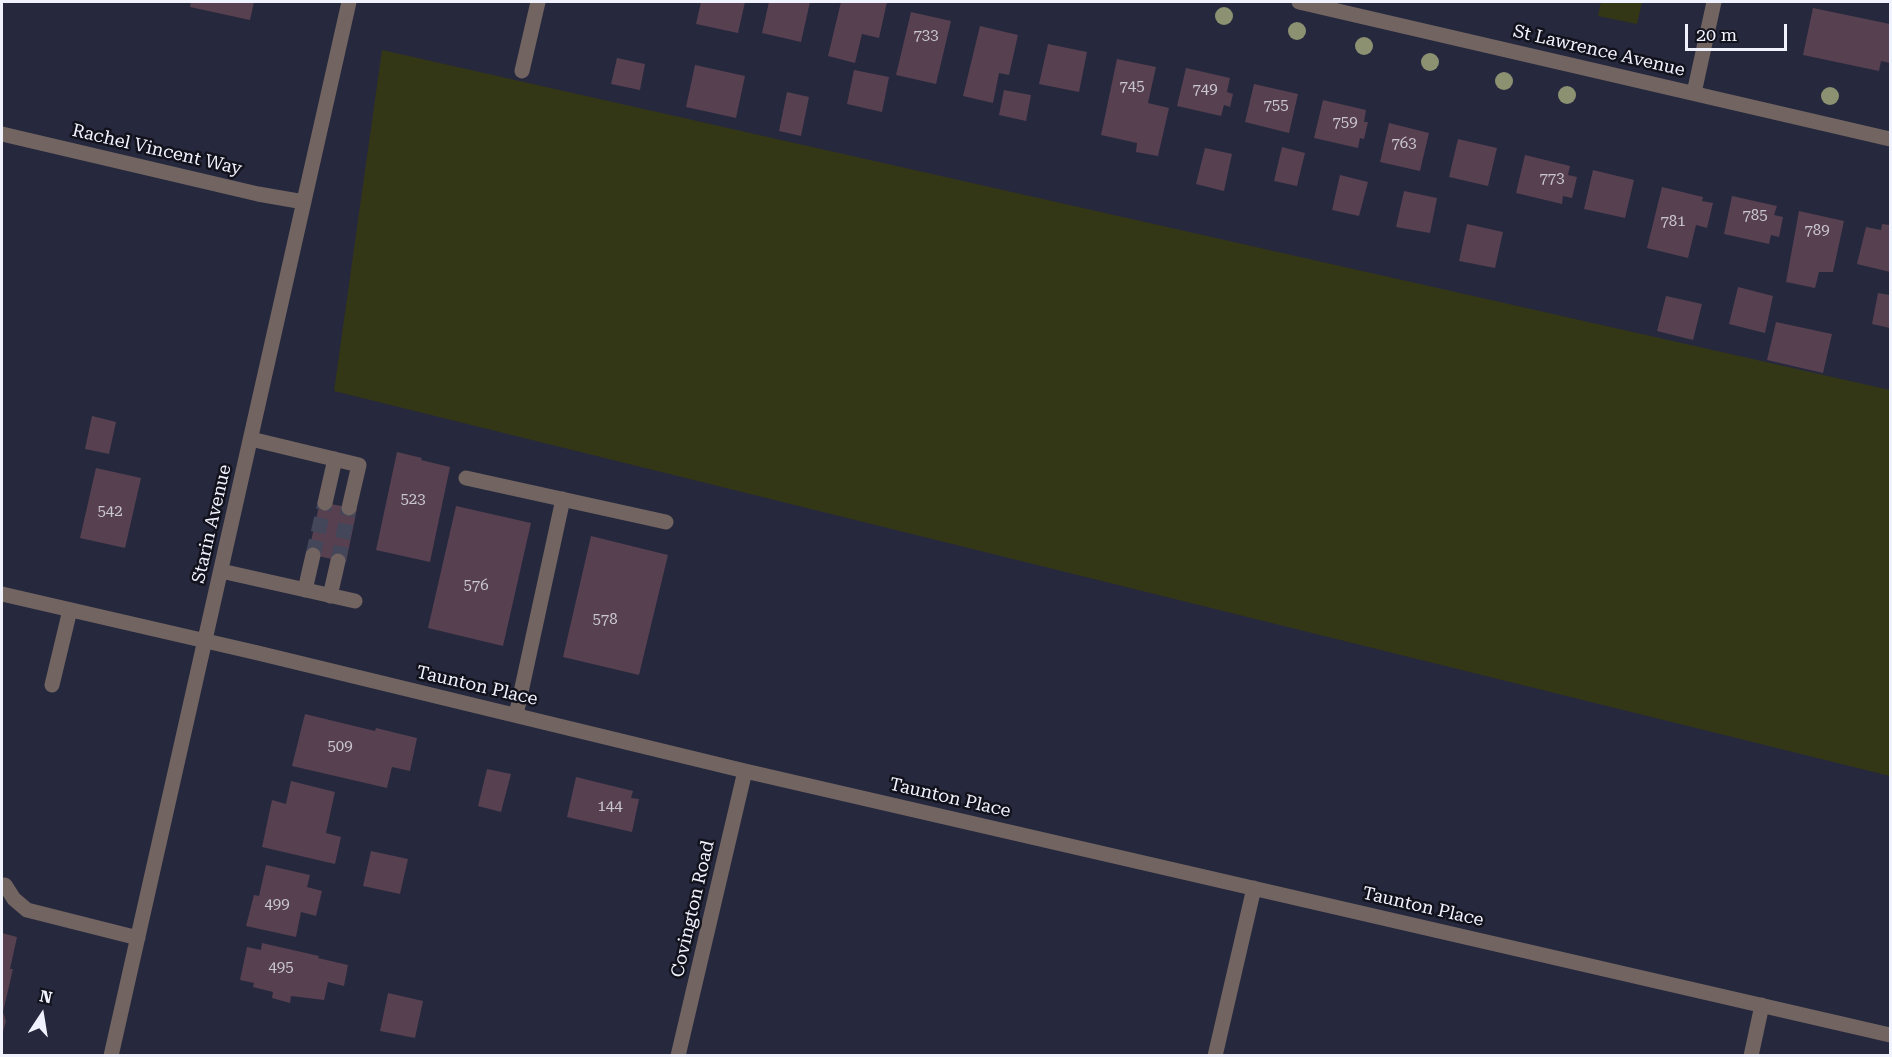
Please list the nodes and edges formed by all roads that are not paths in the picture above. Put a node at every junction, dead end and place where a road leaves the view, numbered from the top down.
1 (349, 2) edge
2 (538, 2) edge
3 (1303, 2) edge
4 (1714, 2) edge
5 (522, 71) dead end
6 (1694, 93) junction
7 (2, 134) edge
8 (1890, 139) edge
9 (304, 202) junction
10 (251, 439) junction
11 (335, 459) junction
12 (466, 478) dead end
13 (563, 499) junction
14 (325, 503) tunnel mouth
15 (349, 508) tunnel mouth
16 (666, 522) dead end
17 (313, 555) tunnel mouth
18 (338, 561) tunnel mouth
19 (221, 571) junction
20 (305, 590) junction
21 (2, 594) edge
22 (330, 596) junction
23 (355, 601) dead end
24 (70, 610) junction
25 (206, 640) junction
26 (52, 685) dead end
27 (516, 715) junction
28 (745, 771) junction
29 (5, 885) dead end
30 (1254, 888) junction
31 (138, 938) junction
32 (1762, 1005) junction
33 (1890, 1035) edge
34 (111, 1056) edge
35 (678, 1056) edge
36 (1215, 1056) edge
37 (1751, 1056) edge

1 - 9 street, Starin Avenue
2 - 5 street
3 - 6 street, St Lawrence Avenue
4 - 6 street
6 - 8 street, St Lawrence Avenue
7 - 9 street, Rachel Vincent Way
9 - 10 street, Starin Avenue
10 - 11 street
10 - 19 street, Starin Avenue
11 - 14 street
11 - 15 street
12 - 13 street
13 - 16 street
13 - 27 street
17 - 20 street
18 - 22 street
19 - 20 street
19 - 25 street, Starin Avenue
20 - 22 street
21 - 24 street, Taunton Place
22 - 23 street
24 - 25 street, Taunton Place
24 - 26 street
25 - 27 street, Taunton Place
25 - 31 street, Starin Avenue
27 - 28 street, Taunton Place
28 - 30 street, Taunton Place
28 - 35 street, Covington Road
29 - 31 street
30 - 32 street, Taunton Place
30 - 36 street
31 - 34 street, Starin Avenue
32 - 33 street, Taunton Place
32 - 37 street

